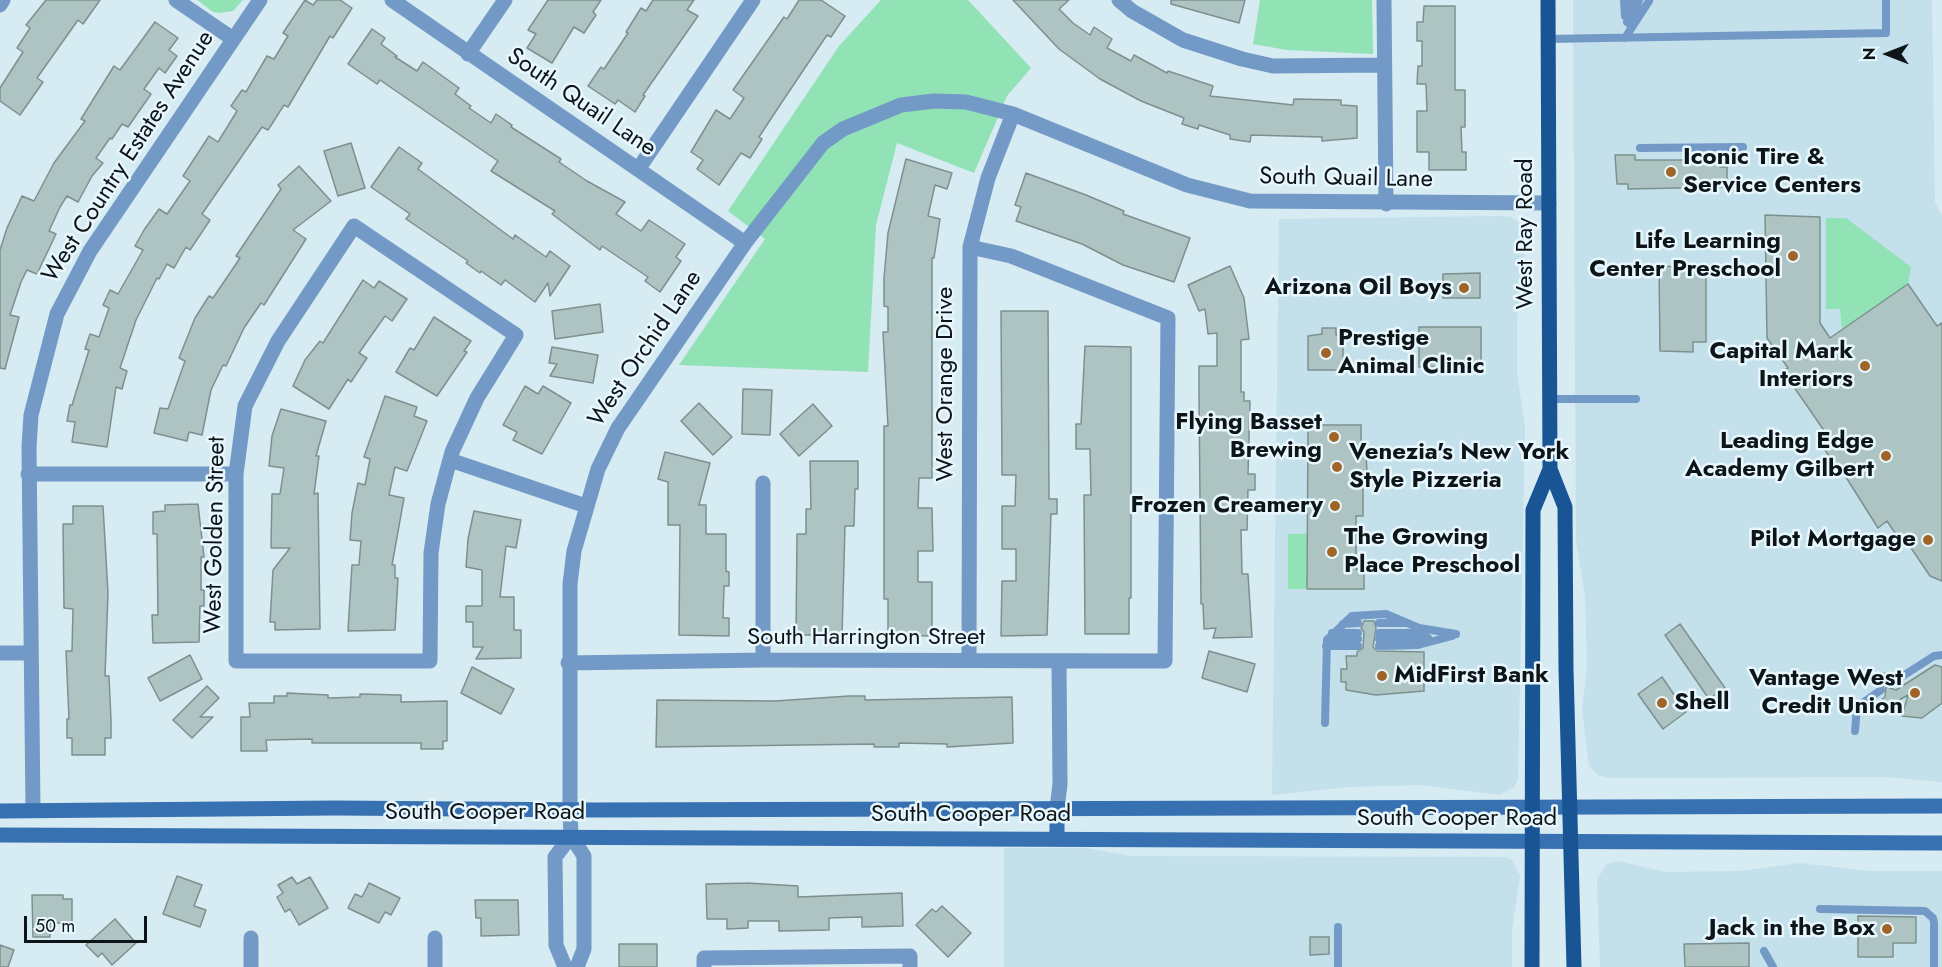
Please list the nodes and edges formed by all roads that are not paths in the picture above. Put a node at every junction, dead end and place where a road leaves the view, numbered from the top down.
1 (3, 0) edge
2 (176, 0) edge
3 (260, 0) edge
4 (392, 0) edge
5 (505, 0) edge
6 (753, 0) edge
7 (1119, 0) edge
8 (1384, 0) edge
9 (1548, 0) edge
10 (1624, 0) edge
11 (1631, 0) edge
12 (1639, 0) edge
13 (1886, 0) edge
14 (1649, 1) edge
15 (0, 5) edge
16 (1625, 38) junction
17 (233, 39) junction
18 (1548, 39) junction
19 (468, 54) junction
20 (1384, 65) junction
21 (1013, 114) junction
22 (1743, 147) dead end
23 (1640, 148) dead end
24 (639, 168) junction
25 (1549, 203) junction
26 (1386, 204) junction
27 (745, 243) junction
28 (970, 247) junction
29 (1549, 399) junction
30 (1636, 399) dead end
31 (450, 460) junction
32 (1550, 469) junction
33 (28, 474) junction
34 (236, 474) junction
35 (763, 483) dead end
36 (586, 506) junction
37 (1343, 624) junction
38 (1410, 624) junction
39 (1456, 634) junction
40 (1358, 635) junction
41 (1379, 635) junction
42 (1328, 640) junction
43 (0, 653) edge
44 (31, 653) junction
45 (1942, 655) edge
46 (763, 660) junction
47 (969, 660) junction
48 (1059, 661) junction
49 (568, 663) junction
50 (1892, 683) dead end
51 (1881, 690) dead end
52 (1325, 723) dead end
53 (1855, 731) dead end
54 (1942, 806) edge
55 (1570, 808) junction
56 (1057, 809) junction
57 (1531, 809) junction
58 (33, 810) junction
59 (570, 810) junction
60 (0, 811) edge
61 (0, 835) edge
62 (33, 835) junction
63 (571, 836) junction
64 (1057, 839) junction
65 (1531, 842) junction
66 (1570, 842) junction
67 (1942, 843) edge
68 (1820, 909) dead end
69 (1338, 927) dead end
70 (250, 938) dead end
71 (435, 938) dead end
72 (1764, 951) dead end
73 (704, 962) edge
74 (910, 962) edge
75 (251, 967) edge
76 (435, 967) edge
77 (566, 967) edge
78 (577, 967) edge
79 (1338, 967) edge
80 (1532, 967) edge
81 (1574, 967) edge
82 (1773, 967) edge
83 (1934, 967) edge

1 - 15 street
2 - 17 street
3 - 17 street, West Country Estates Avenue
4 - 19 street, South Quail Lane
5 - 19 street
6 - 24 street
7 - 20 street
8 - 20 street
9 - 18 main road, West Ray Road
10 - 16 lane
11 - 16 lane
12 - 16 lane
13 - 16 lane
14 - 16 lane
16 - 18 lane
17 - 33 street, West Country Estates Avenue
18 - 25 main road, West Ray Road
19 - 24 street, South Quail Lane
20 - 26 street
21 - 26 street, South Quail Lane
21 - 27 street, West Orchid Lane
21 - 28 street, West Orange Drive
22 - 23 lane
24 - 27 street, South Quail Lane
25 - 26 street, South Quail Lane
25 - 29 main road, West Ray Road
27 - 36 street, West Orchid Lane
28 - 47 street, West Orange Drive
28 - 48 street, South Harrington Street
29 - 30 lane
29 - 32 main road, West Ray Road
31 - 34 street, West Golden Street
31 - 34 street, West Golden Street
31 - 36 street
32 - 55 main road, West Ray Road
32 - 57 main road, West Ray Road
33 - 34 street
33 - 44 street, West Country Estates Avenue
35 - 46 street
36 - 49 street, West Orchid Lane
37 - 38 lane
37 - 40 lane
37 - 42 lane
38 - 39 lane
38 - 41 lane
39 - 41 lane
39 - 41 lane
40 - 42 lane
40 - 42 lane
42 - 52 lane
43 - 44 street
44 - 58 street, West Country Estates Avenue
45 - 50 lane
46 - 47 street, South Harrington Street
46 - 49 street, South Harrington Street
47 - 48 street, South Harrington Street
48 - 56 street
49 - 59 street, West Orchid Lane
51 - 53 lane
54 - 55 main road, South Cooper Road
55 - 57 main road, South Cooper Road
55 - 66 main road, West Ray Road
56 - 57 main road, South Cooper Road
56 - 59 main road, South Cooper Road
56 - 64 main road
57 - 65 main road, West Ray Road
58 - 59 main road, South Cooper Road
58 - 60 main road, South Cooper Road
58 - 62 main road
59 - 63 street, West Orchid Lane
61 - 62 main road, South Cooper Road
62 - 63 main road, South Cooper Road
63 - 64 main road, South Cooper Road
63 - 77 street
63 - 78 street
64 - 65 main road, South Cooper Road
65 - 66 main road, South Cooper Road
65 - 80 main road, West Ray Road
66 - 67 main road, South Cooper Road
66 - 81 main road, West Ray Road
68 - 83 lane
69 - 79 lane
70 - 75 street
71 - 76 street
72 - 82 lane
73 - 74 street

